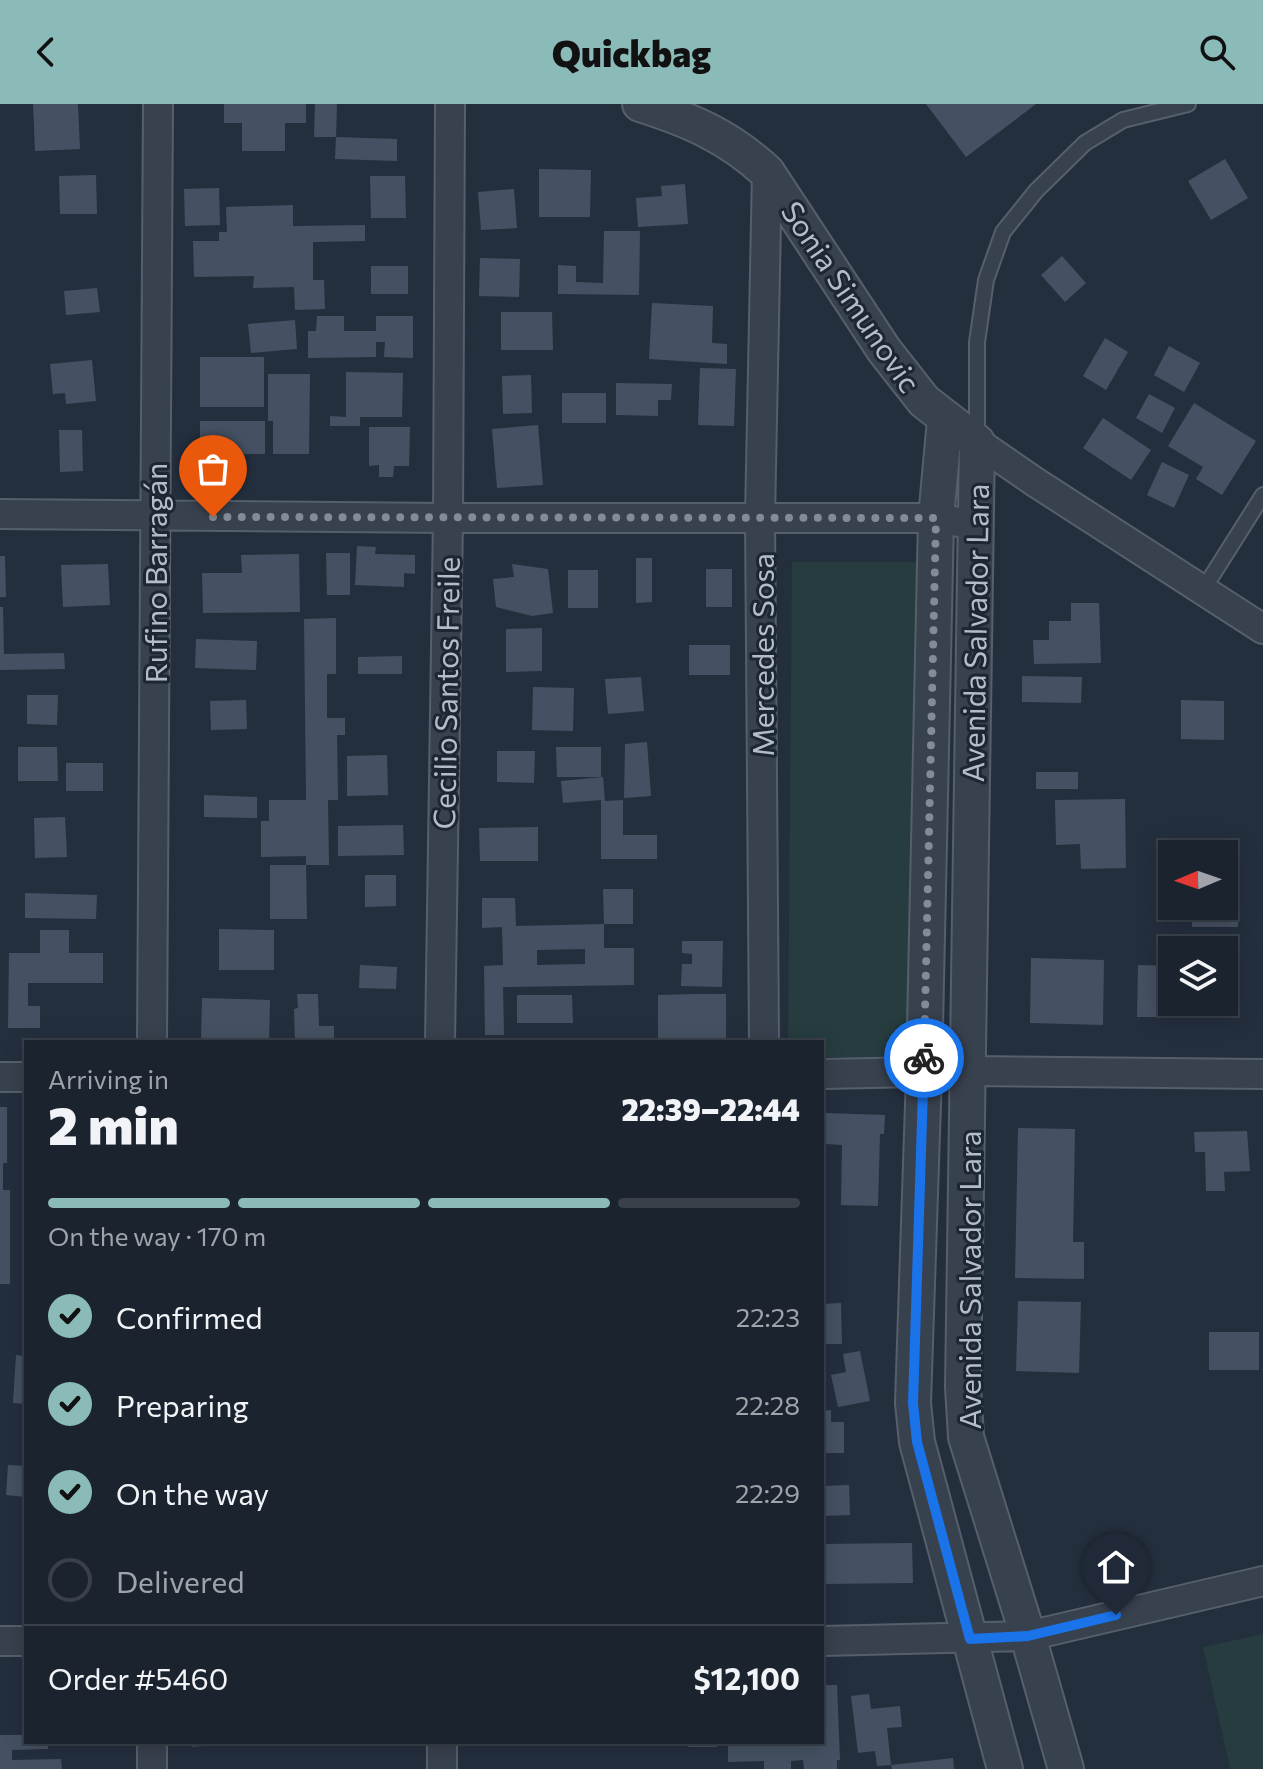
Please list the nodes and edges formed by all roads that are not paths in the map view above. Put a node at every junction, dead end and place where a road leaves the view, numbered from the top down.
1 (158, 104) edge
2 (450, 104) edge
3 (640, 104) edge
4 (1188, 104) edge
5 (767, 172) junction
6 (945, 420) junction
7 (977, 442) junction
8 (1263, 495) edge
9 (0, 514) edge
10 (154, 516) junction
11 (760, 517) junction
12 (448, 518) junction
13 (936, 518) junction
14 (976, 525) junction
15 (1203, 590) junction
16 (1263, 629) edge
17 (152, 1040) edge
18 (440, 1040) edge
19 (764, 1040) edge
20 (968, 1071) junction
21 (824, 1074) edge
22 (924, 1074) junction
23 (1263, 1074) edge
24 (0, 1077) edge
25 (24, 1077) edge
26 (1263, 1581) edge
27 (1028, 1636) junction
28 (970, 1639) junction
29 (0, 1641) edge
30 (24, 1641) edge
31 (824, 1641) edge
32 (152, 1744) edge
33 (442, 1744) edge
34 (152, 1769) edge
35 (442, 1769) edge
36 (1005, 1769) edge
37 (1066, 1769) edge

1 - 10 street, Rufino Barragán
2 - 12 street, Cecilio Santos Freile
3 - 5 street, Sonia Simunovic
4 - 7 lane
5 - 6 street, Sonia Simunovic
5 - 11 street, Mercedes Sosa
6 - 7 street, Sonia Simunovic
6 - 13 street, Avenida Salvador Lara
7 - 14 street, Avenida Salvador Lara
7 - 15 street, Sonia Simunovic
8 - 15 lane
9 - 10 street
10 - 12 street
10 - 17 street, Rufino Barragán
11 - 12 street
11 - 13 street
11 - 19 street, Mercedes Sosa
12 - 18 street, Cecilio Santos Freile
13 - 14 street
13 - 22 street, Avenida Salvador Lara
14 - 20 street, Avenida Salvador Lara
15 - 16 street, Sonia Simunovic
20 - 22 street
20 - 23 street
20 - 27 street, Avenida Salvador Lara
21 - 22 street
22 - 28 street, Avenida Salvador Lara
24 - 25 street
26 - 27 street
27 - 28 street
27 - 37 street, Avenida Salvador Lara
28 - 31 street
28 - 36 street, Avenida Salvador Lara
29 - 30 street
32 - 34 street
33 - 35 street

